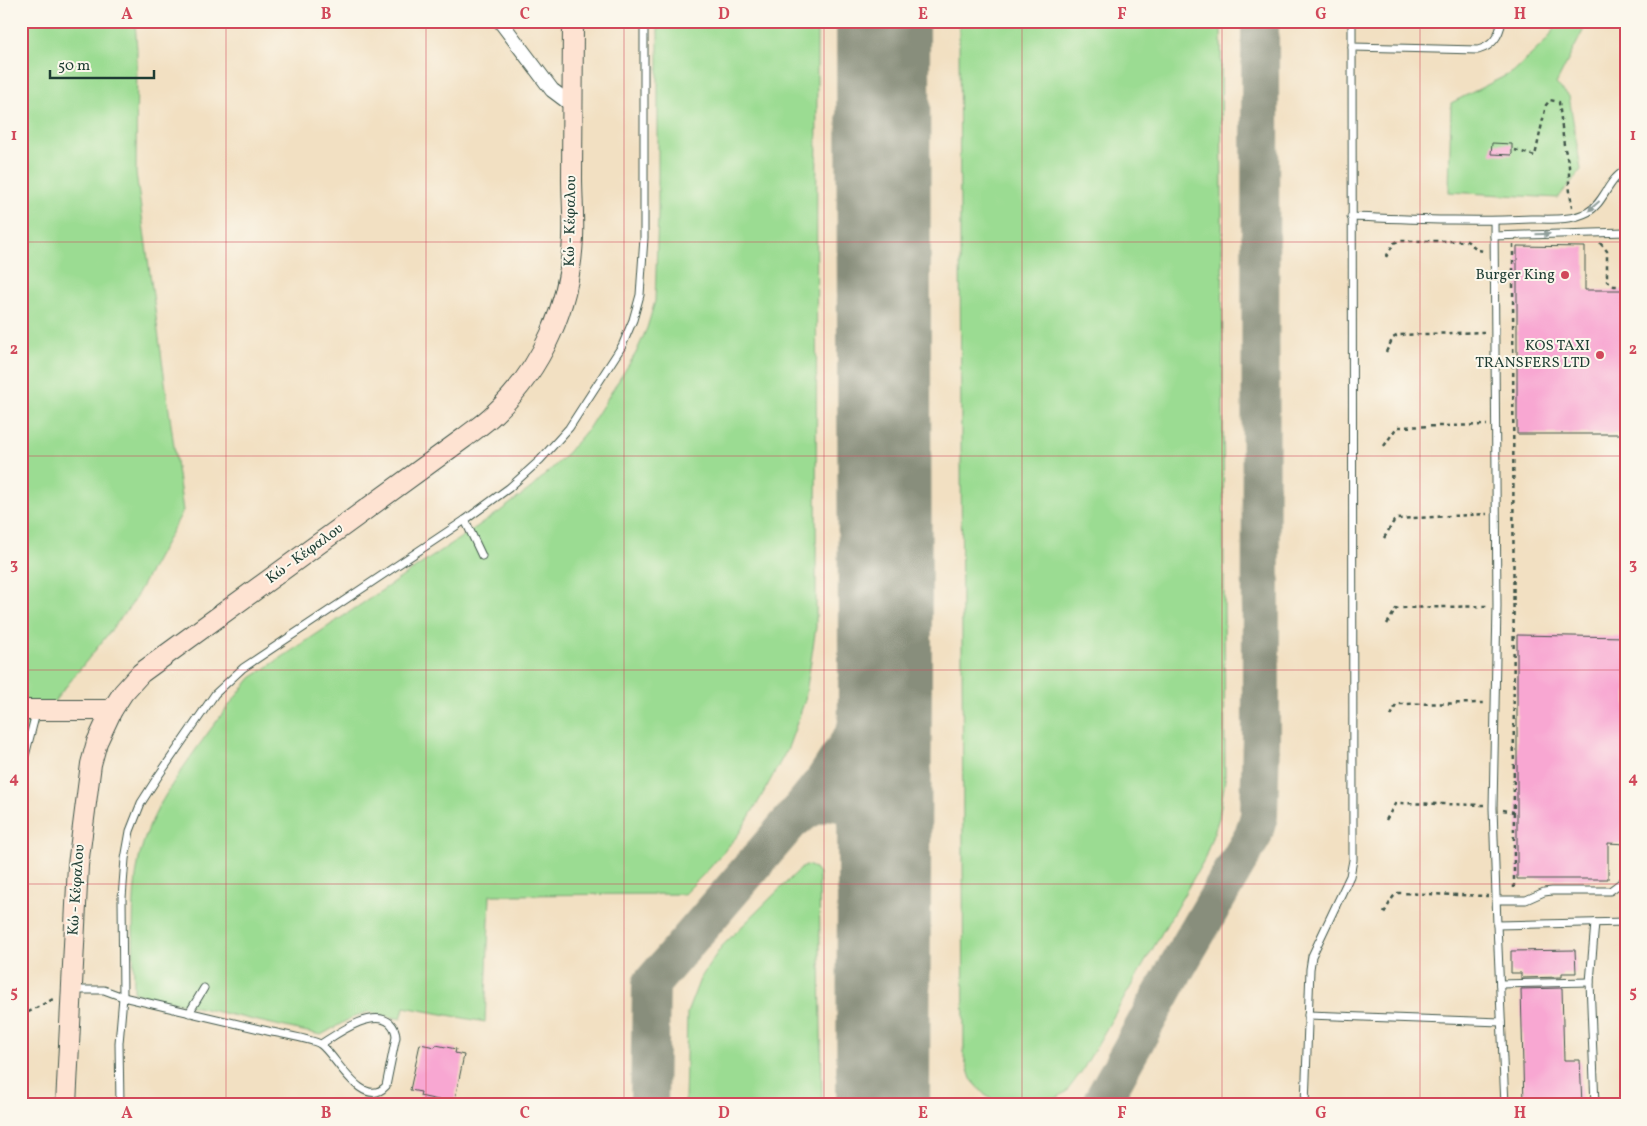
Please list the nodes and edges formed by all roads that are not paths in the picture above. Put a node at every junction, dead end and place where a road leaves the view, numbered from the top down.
1 (500, 21) edge
2 (573, 21) edge
3 (644, 21) edge
4 (1352, 21) edge
5 (1502, 21) edge
6 (1352, 47) junction
7 (572, 105) junction
8 (1626, 170) edge
9 (1351, 218) junction
10 (1494, 221) junction
11 (1626, 232) edge
12 (1494, 236) junction
13 (465, 520) junction
14 (482, 556) dead end
15 (29, 710) edge
16 (112, 710) junction
17 (21, 766) edge
18 (1626, 879) edge
19 (1496, 898) junction
20 (1626, 922) edge
21 (1595, 923) junction
22 (1497, 925) junction
23 (1590, 982) junction
24 (1500, 984) junction
25 (204, 988) dead end
26 (72, 990) junction
27 (123, 997) junction
28 (189, 1013) junction
29 (1308, 1015) junction
30 (1501, 1022) junction
31 (321, 1044) junction
32 (66, 1105) edge
33 (120, 1105) edge
34 (1305, 1105) edge
35 (1505, 1105) edge
36 (1596, 1105) edge

1 - 7 street
2 - 7 main road, Κώ - Κέφαλου
3 - 13 lane
4 - 6 lane
5 - 6 lane
6 - 9 lane
7 - 16 main road, Κώ - Κέφαλου
8 -> 10 lane
9 - 10 lane
9 - 29 lane
10 - 12 lane
12 -> 11 lane
12 - 19 lane
13 - 14 lane
13 - 27 lane
15 - 16 main road
15 - 17 lane
16 - 26 main road, Κώ - Κέφαλου
18 - 19 lane
19 - 22 lane
20 - 21 lane
21 - 22 lane
21 - 23 lane
22 - 24 lane
23 - 24 lane
23 - 36 lane
24 - 30 lane
25 - 28 lane
26 - 27 lane
26 - 32 main road, Κώ - Κέφαλου
27 - 28 lane
27 - 33 lane
28 - 31 lane
29 - 30 lane
29 - 34 lane
30 - 35 lane
31 - 31 lane

